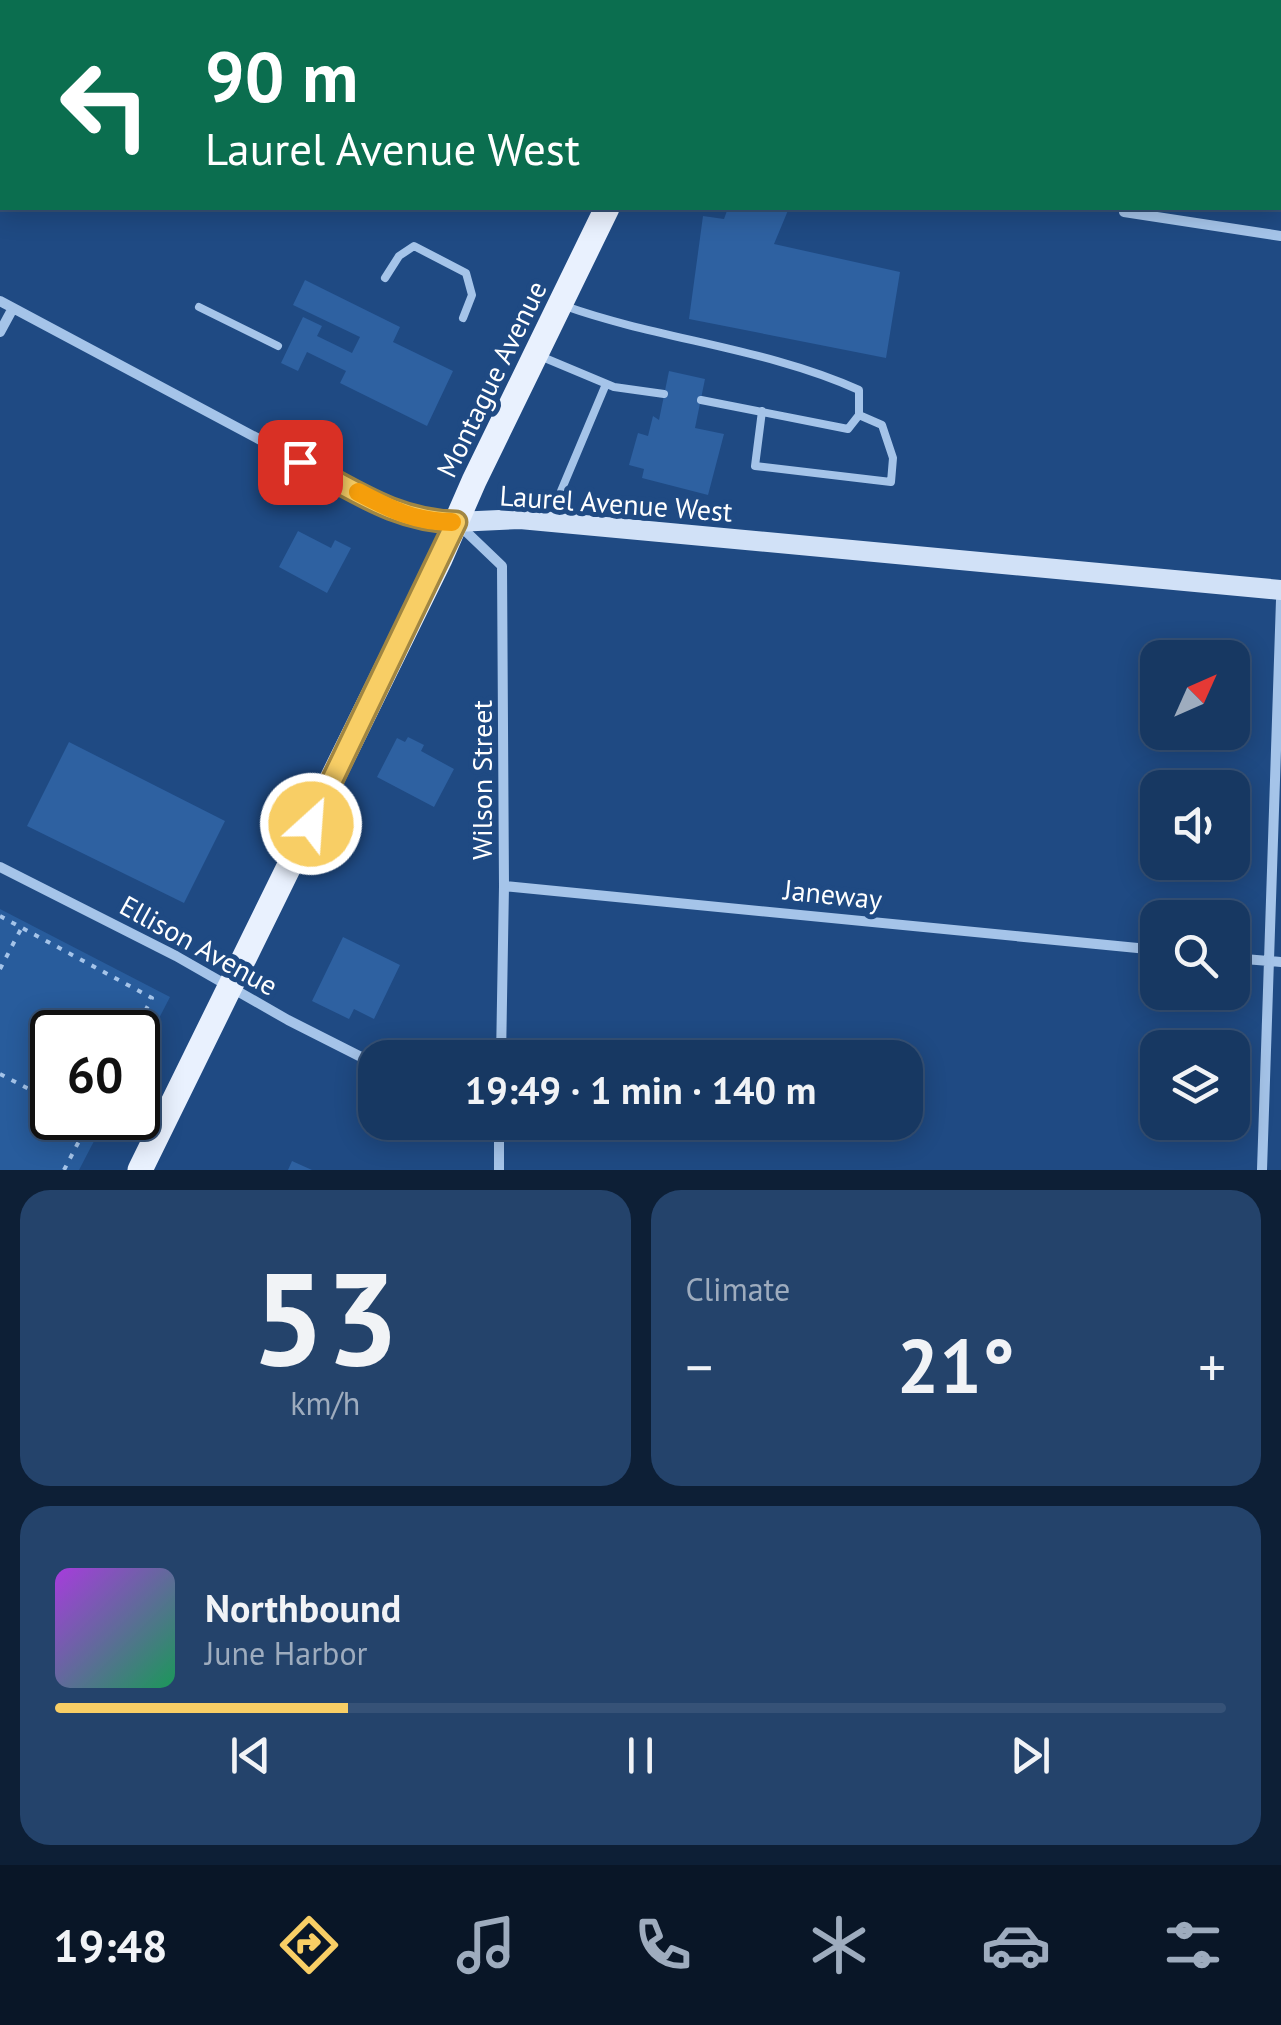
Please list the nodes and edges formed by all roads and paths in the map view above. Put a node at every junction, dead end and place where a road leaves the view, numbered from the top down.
1 (607, 210) edge
2 (1124, 212) dead end
3 (1281, 236) edge
4 (385, 278) dead end
5 (0, 301) edge
6 (560, 304) junction
7 (200, 307) dead end
8 (12, 308) junction
9 (463, 318) dead end
10 (0, 332) edge
11 (278, 346) dead end
12 (536, 355) junction
13 (606, 384) junction
14 (664, 394) dead end
15 (701, 400) dead end
16 (762, 410) junction
17 (859, 415) junction
18 (456, 522) junction
19 (556, 522) junction
20 (1281, 590) edge
21 (1281, 600) edge
22 (0, 867) edge
23 (504, 886) junction
24 (0, 916) edge
25 (22, 927) junction
26 (1140, 948) edge
27 (1250, 959) edge
28 (1275, 961) edge
29 (0, 969) edge
30 (230, 987) junction
31 (146, 1010) edge
32 (500, 1040) edge
33 (358, 1055) edge
34 (0, 1074) edge
35 (30, 1090) edge
36 (78, 1140) edge
37 (499, 1140) edge
38 (64, 1170) edge
39 (140, 1170) edge
40 (499, 1170) edge
41 (1262, 1170) edge

1 - 6 main road, Montague Avenue
2 - 3 street
4 - 9 lane
5 - 8 street, Laurel Avenue West
6 - 12 main road, Montague Avenue
6 - 17 lane
7 - 11 lane
8 - 10 street
8 - 18 street, Laurel Avenue West
12 - 13 lane
12 - 18 main road, Montague Avenue
13 - 14 lane
13 - 19 lane
15 - 16 lane
16 - 17 lane
16 - 17 lane
18 - 19 street, Laurel Avenue West
18 - 23 street, Wilson Street
18 - 30 main road, Montague Avenue
19 - 20 street, Laurel Avenue West
21 - 28 street
22 - 30 street, Ellison Avenue
23 - 26 street, Janeway
23 - 32 street, Wilson Street
24 - 25 path
25 - 29 path
25 - 31 path
27 - 28 street
28 - 41 street
30 - 33 street, Ellison Avenue
30 - 39 main road, Montague Avenue
34 - 35 path
36 - 38 path
37 - 40 street

